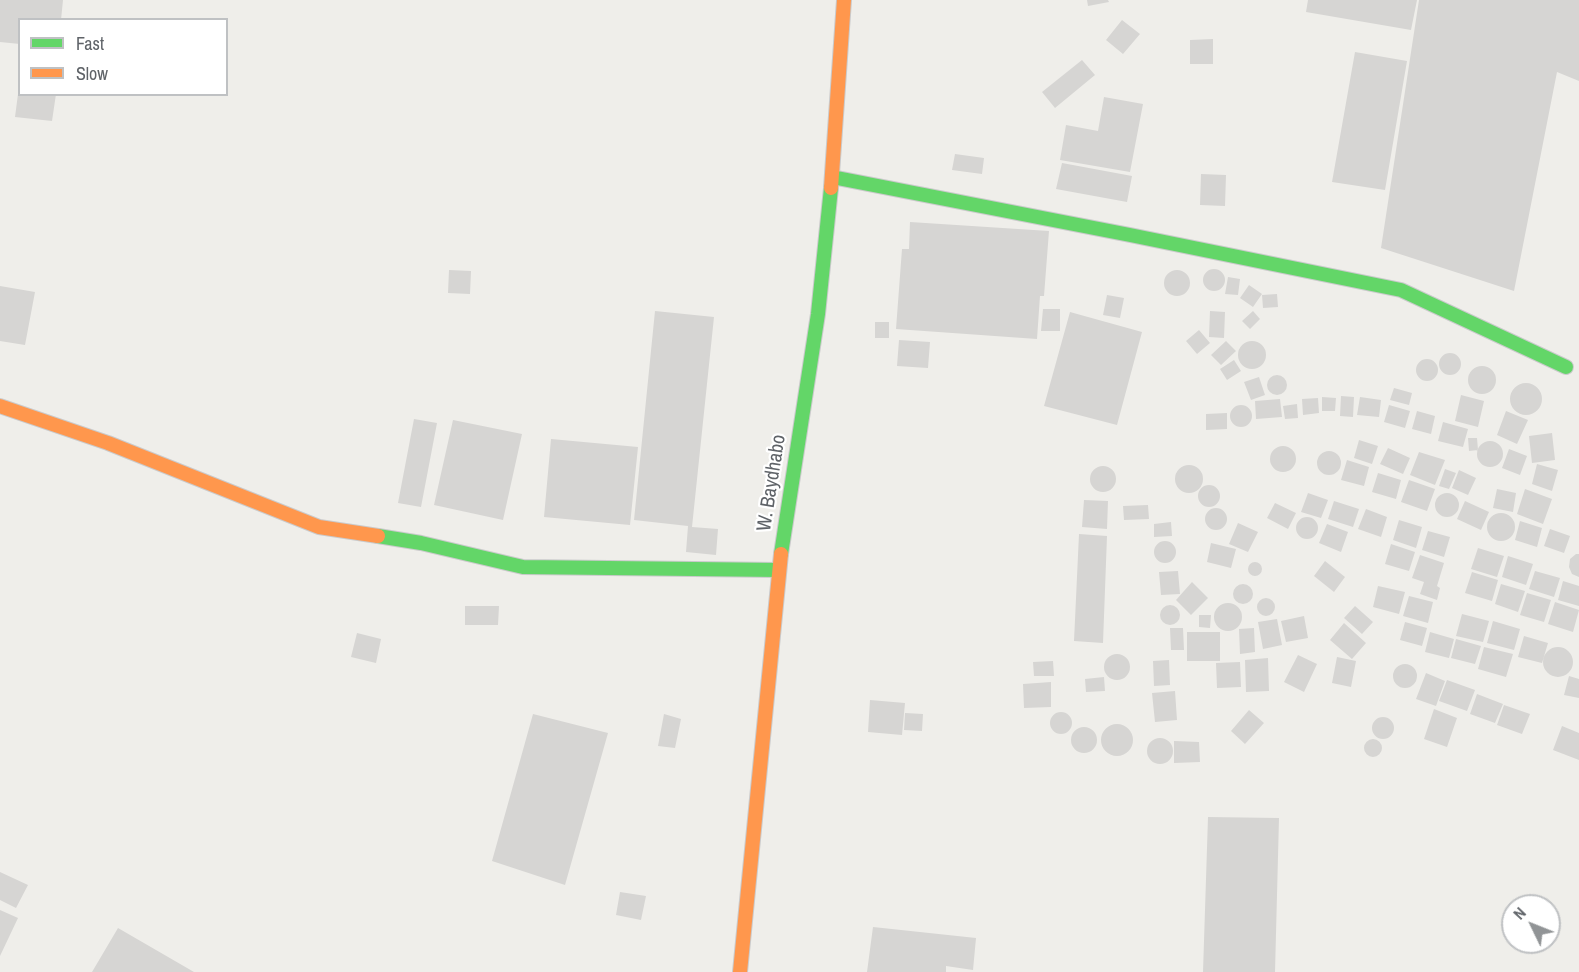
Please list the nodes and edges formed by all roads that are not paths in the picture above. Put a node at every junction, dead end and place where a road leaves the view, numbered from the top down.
1 (844, 0) edge
2 (832, 177) junction
3 (1566, 368) dead end
4 (0, 406) edge
5 (779, 570) junction
6 (741, 972) edge

1 - 2 street, W. Baydhabo
2 - 3 street
2 - 5 street, W. Baydhabo
4 - 5 street
5 - 6 street, W. Baydhabo

